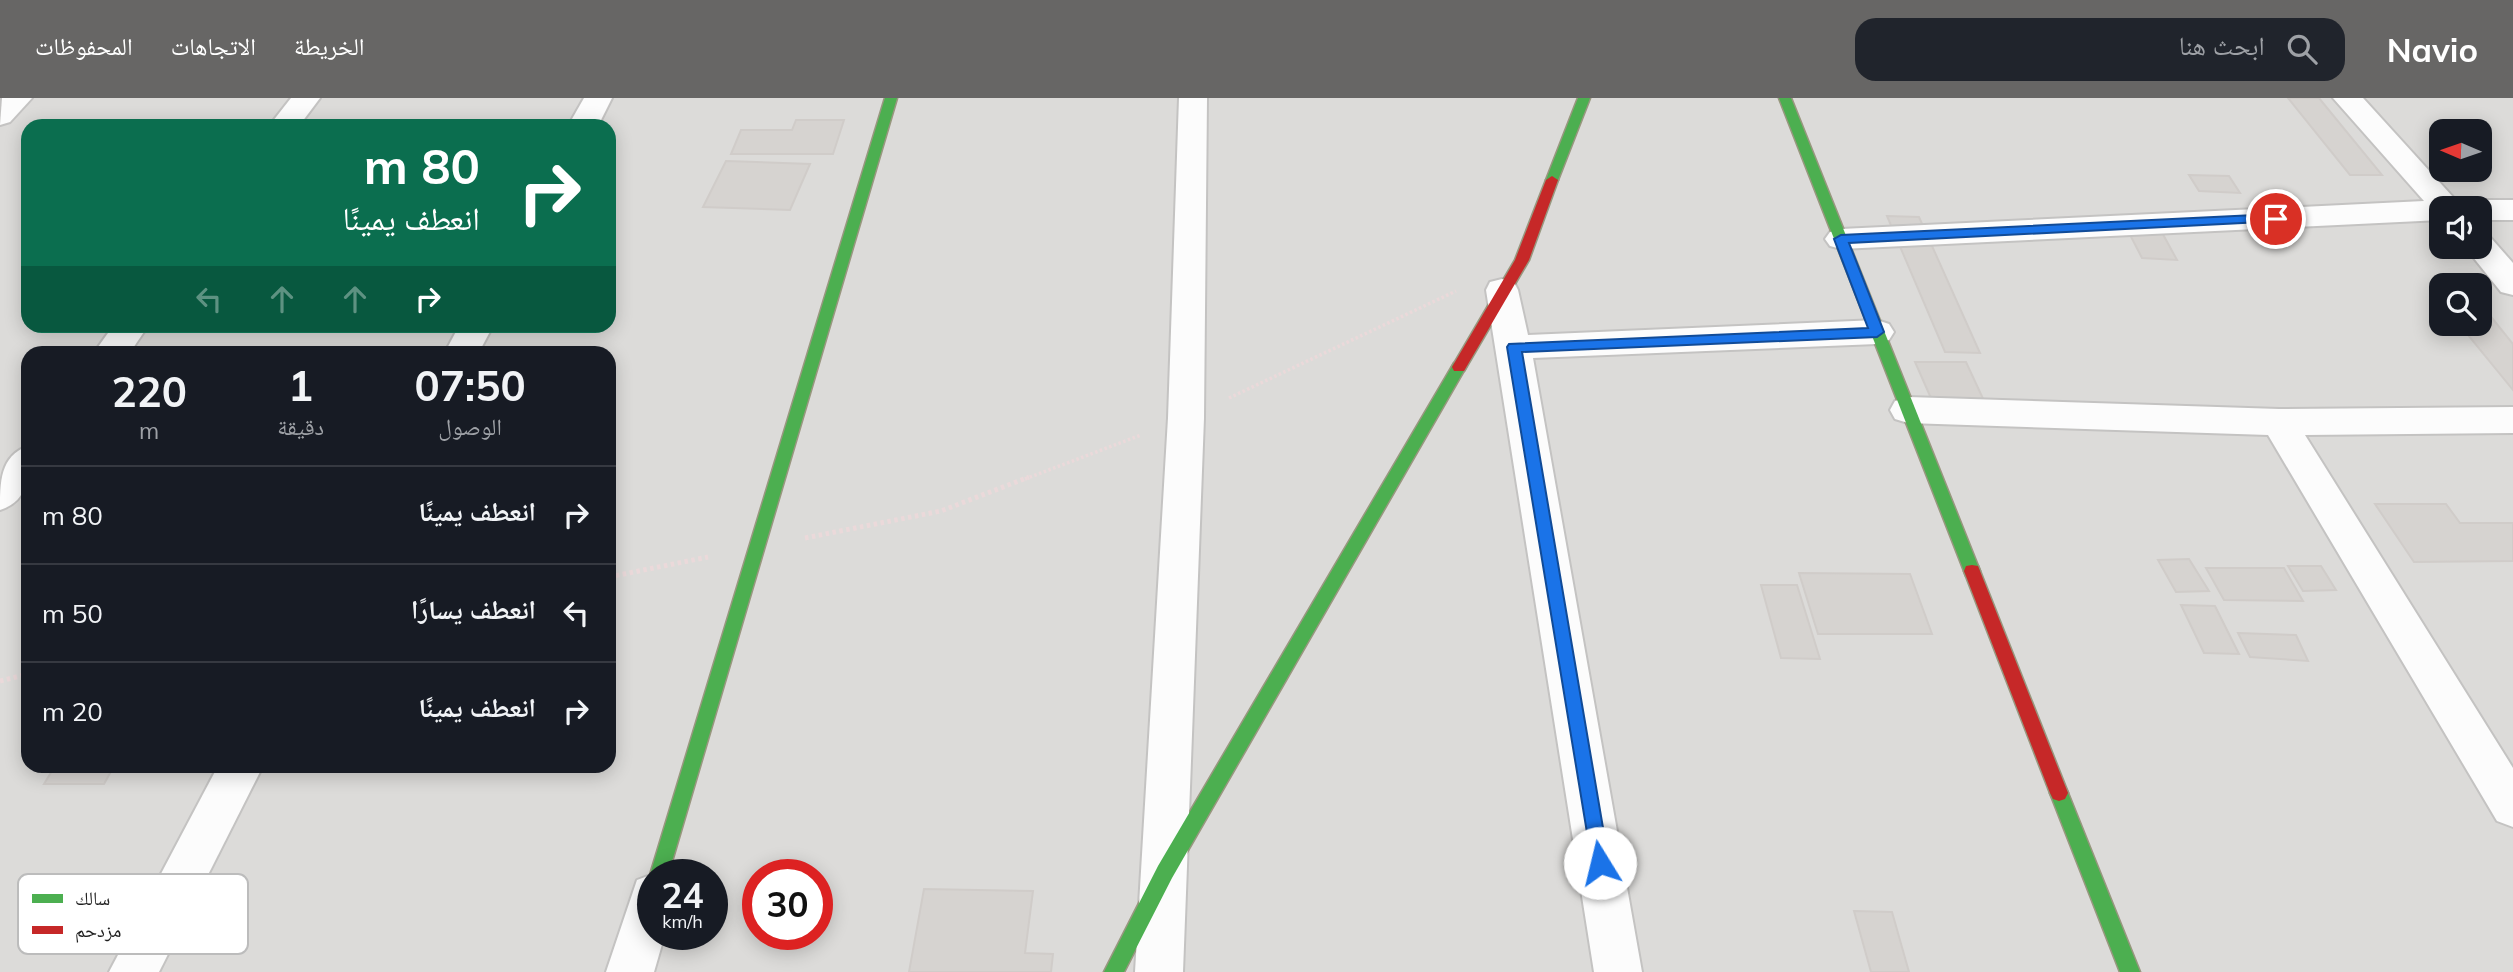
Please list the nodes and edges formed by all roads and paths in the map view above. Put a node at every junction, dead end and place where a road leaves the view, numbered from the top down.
1 (18, 98) edge
2 (306, 98) edge
3 (598, 98) edge
4 (891, 98) edge
5 (1194, 98) edge
6 (1584, 98) edge
7 (1785, 98) edge
8 (2347, 98) edge
9 (0, 116) edge
10 (290, 119) edge
11 (587, 119) edge
12 (2437, 196) edge
13 (2492, 210) edge
14 (2513, 210) edge
15 (2429, 211) edge
16 (1841, 239) junction
17 (2492, 259) edge
18 (1512, 275) junction
19 (2513, 284) edge
20 (1877, 332) junction
21 (1514, 347) junction
22 (1908, 410) junction
23 (1186, 418) junction
24 (2513, 420) edge
25 (2279, 422) junction
26 (21, 469) edge
27 (0, 496) edge
28 (757, 547) junction
29 (616, 576) edge
30 (21, 676) edge
31 (0, 681) edge
32 (237, 773) edge
33 (2513, 807) edge
34 (664, 859) edge
35 (1165, 872) junction
36 (184, 874) edge
37 (637, 949) edge
38 (142, 954) edge
39 (133, 972) edge
40 (630, 972) edge
41 (1114, 972) edge
42 (1159, 972) edge
43 (1618, 972) edge
44 (2130, 972) edge

1 - 9 street
2 - 10 street
3 - 11 street
4 - 28 street
5 - 23 street
6 - 18 street
7 - 16 street
8 - 12 street
13 - 14 street
15 - 16 street
16 - 20 street
17 - 19 street
18 - 21 street
18 - 23 path
18 - 35 street
20 - 21 street
20 - 22 street
21 - 43 street
22 - 25 street
22 - 44 street
23 - 28 path
23 - 35 street
24 - 25 street
25 - 33 street
26 - 27 street
28 - 29 path
28 - 34 street
30 - 31 path
32 - 36 street
35 - 41 street
35 - 42 street
37 - 40 street
38 - 39 street

